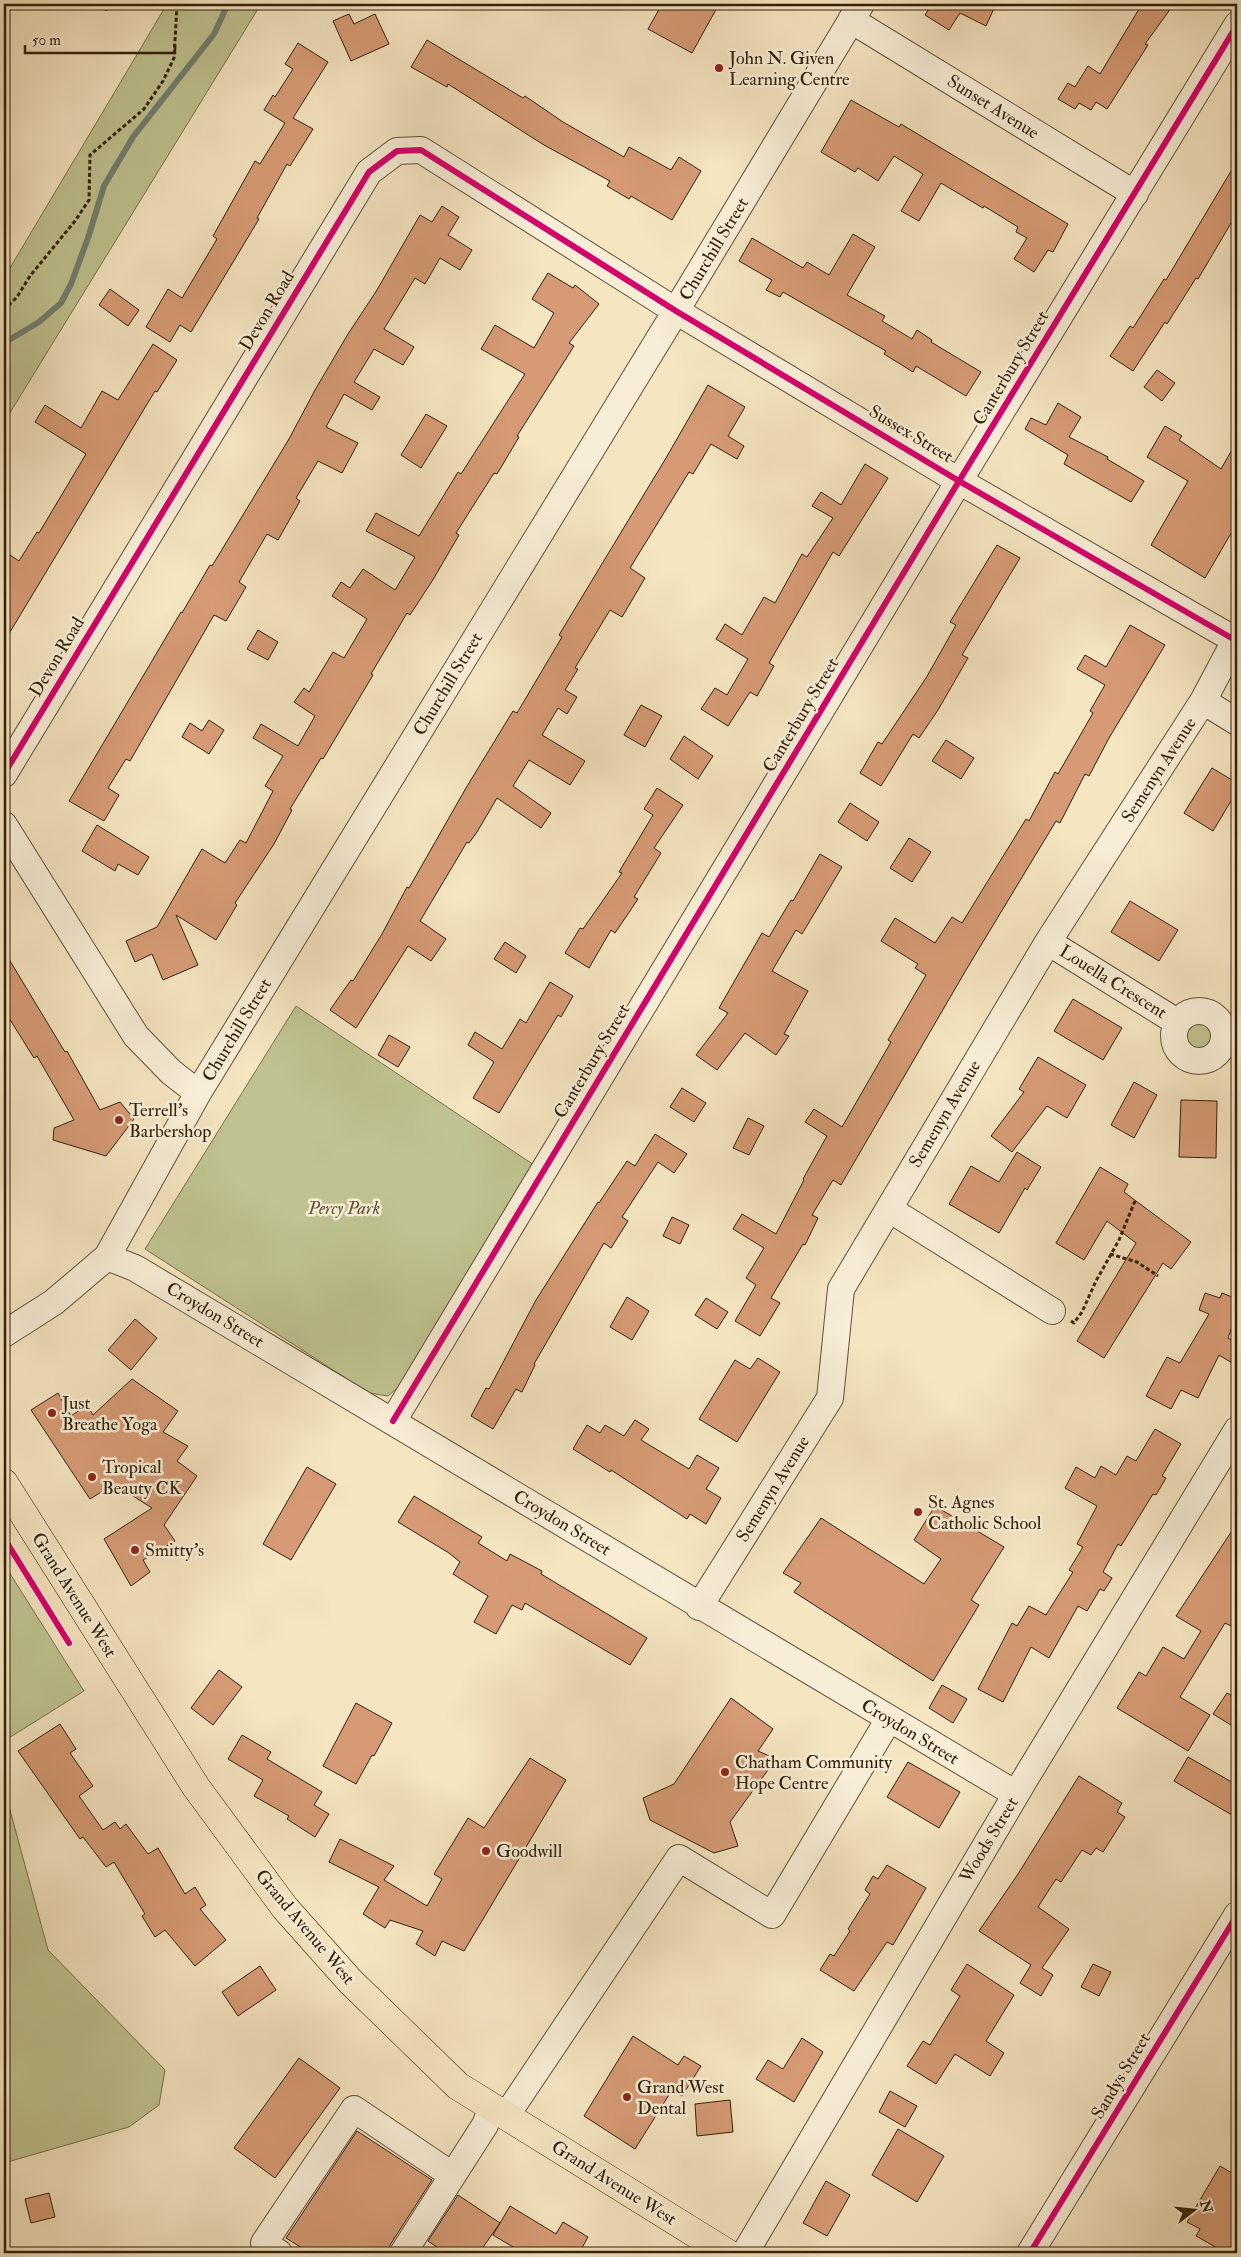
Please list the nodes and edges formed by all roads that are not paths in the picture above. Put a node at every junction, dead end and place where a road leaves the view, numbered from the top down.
1 (856, 12) edge
2 (1237, 25) edge
3 (1135, 194) junction
4 (676, 310) junction
5 (959, 481) junction
6 (1236, 639) edge
7 (1203, 701) junction
8 (1237, 722) edge
9 (4, 774) edge
10 (4, 825) edge
11 (1048, 942) junction
12 (1178, 1022) dead end
13 (198, 1093) junction
14 (889, 1209) junction
15 (106, 1257) junction
16 (1052, 1312) road end
17 (4, 1334) edge
18 (393, 1421) junction
19 (1237, 1430) edge
20 (4, 1483) edge
21 (699, 1607) junction
22 (889, 1719) junction
23 (1016, 1794) junction
24 (1237, 1915) edge
25 (499, 2111) junction
26 (452, 2175) junction
27 (279, 2253) edge
28 (403, 2253) edge
29 (726, 2253) edge
30 (745, 2253) edge
31 (1030, 2253) edge

1 - 3 street, Sunset Avenue
1 - 4 street, Churchill Street
2 - 3 street, Canterbury Street
3 - 5 street, Canterbury Street
4 - 5 street, Sussex Street
4 - 9 street, Devon Road
4 - 13 street, Churchill Street
5 - 6 street, Sussex Street
5 - 18 street, Canterbury Street
6 - 7 street, Semenyn Avenue
7 - 8 street
7 - 11 street, Semenyn Avenue
10 - 13 street
11 - 12 street, Louella Crescent
11 - 14 street, Semenyn Avenue
13 - 15 street, Churchill Street
14 - 16 street
14 - 21 street, Semenyn Avenue
15 - 17 street, Churchill Street
15 - 18 street, Croydon Street
18 - 21 street, Croydon Street
19 - 23 street, Woods Street
20 - 25 main road, Grand Avenue West
21 - 22 street, Croydon Street
22 - 23 street, Croydon Street
22 - 25 street
23 - 30 street, Woods Street
24 - 31 street, Sandys Street
25 - 26 street
25 - 29 main road, Grand Avenue West
26 - 27 street
26 - 28 street

